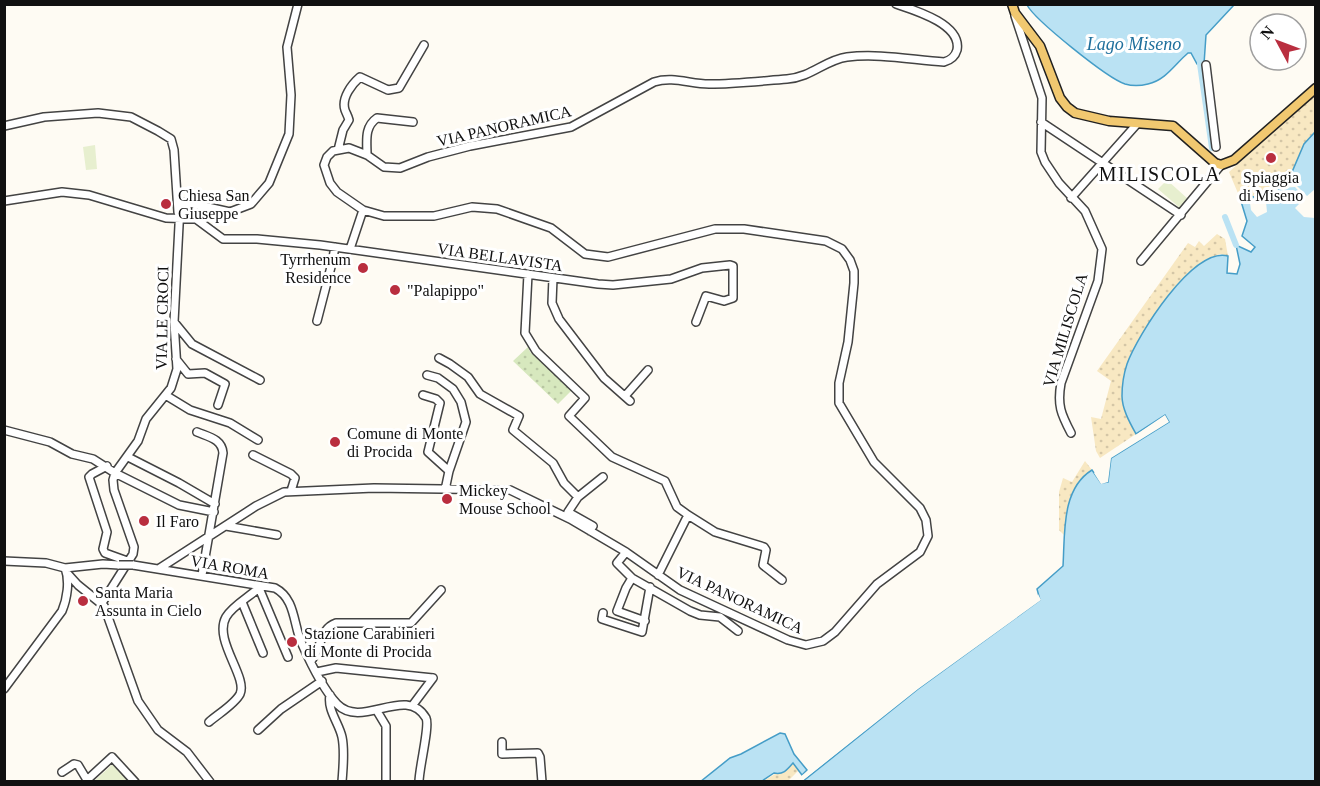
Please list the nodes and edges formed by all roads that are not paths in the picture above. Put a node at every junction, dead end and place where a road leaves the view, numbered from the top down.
1 (298, 4) edge
2 (896, 4) edge
3 (1013, 9) edge
4 (424, 45) dead end
5 (1206, 65) dead end
6 (1316, 88) edge
7 (413, 122) dead end
8 (1041, 122) junction
9 (1137, 124) junction
10 (4, 126) edge
11 (1216, 147) dead end
12 (338, 150) junction
13 (368, 155) junction
14 (1103, 163) junction
15 (1221, 165) junction
16 (1071, 198) junction
17 (4, 201) edge
18 (363, 210) junction
19 (1180, 215) junction
20 (179, 218) junction
21 (335, 247) junction
22 (350, 249) junction
23 (1141, 261) dead end
24 (528, 274) junction
25 (553, 278) junction
26 (316, 321) dead end
27 (174, 322) junction
28 (696, 322) dead end
29 (439, 358) dead end
30 (176, 359) junction
31 (648, 370) dead end
32 (427, 375) dead end
33 (260, 380) dead end
34 (423, 395) dead end
35 (167, 396) junction
36 (218, 405) dead end
37 (4, 430) edge
38 (198, 432) dead end
39 (1071, 433) dead end
40 (258, 440) dead end
41 (253, 455) dead end
42 (128, 457) junction
43 (107, 466) junction
44 (449, 471) junction
45 (115, 473) junction
46 (603, 477) dead end
47 (445, 490) junction
48 (291, 491) junction
49 (578, 497) junction
50 (214, 508) junction
51 (688, 515) junction
52 (225, 525) junction
53 (590, 531) junction
54 (277, 535) dead end
55 (209, 536) junction
56 (626, 552) junction
57 (4, 561) edge
58 (131, 563) junction
59 (160, 568) junction
60 (66, 571) junction
61 (656, 574) junction
62 (202, 575) junction
63 (632, 578) junction
64 (782, 580) dead end
65 (648, 586) junction
66 (260, 587) junction
67 (441, 590) dead end
68 (242, 602) junction
69 (102, 603) junction
70 (603, 613) dead end
71 (645, 621) junction
72 (738, 631) dead end
73 (263, 653) dead end
74 (288, 657) dead end
75 (311, 661) junction
76 (317, 672) junction
77 (322, 681) junction
78 (4, 689) edge
79 (330, 696) junction
80 (412, 706) junction
81 (377, 711) junction
82 (209, 722) dead end
83 (258, 730) dead end
84 (501, 742) dead end
85 (62, 772) dead end
86 (135, 782) edge
87 (210, 782) edge
88 (342, 782) edge
89 (386, 782) edge
90 (419, 782) edge
91 (542, 782) edge

1 - 20 street
2 - 13 street, VIA PANORAMICA
3 - 8 street, VIA MILISCOLA
3 - 9 main road
4 - 12 street
5 - 11 street
6 - 15 main road
7 - 13 street
8 - 14 street
8 - 16 street, VIA MILISCOLA
9 - 14 street
9 - 15 main road
10 - 20 street, VIA LE CROCI
12 - 13 street, VIA PANORAMICA
12 - 18 street, VIA PANORAMICA
14 - 16 street
14 - 19 street
15 - 19 street
16 - 39 street, VIA MILISCOLA
17 - 20 street, VIA BELLAVISTA
18 - 22 street
18 - 61 street, VIA PANORAMICA
19 - 23 street
20 - 21 street, VIA BELLAVISTA
20 - 27 street, VIA LE CROCI
21 - 22 street, VIA BELLAVISTA
21 - 26 street
22 - 24 street, VIA BELLAVISTA
24 - 25 street, VIA BELLAVISTA
24 - 51 street
25 - 28 street, VIA BELLAVISTA
25 - 31 street
27 - 30 street, VIA LE CROCI
27 - 33 street
29 - 49 street
30 - 35 street, VIA LE CROCI
30 - 36 street
32 - 44 street
34 - 44 street
35 - 40 street
35 - 42 street, VIA LE CROCI
37 - 43 street
38 - 50 street
41 - 48 street
42 - 45 street, VIA LE CROCI
42 - 50 street
43 - 45 street
43 - 58 street
44 - 47 street
45 - 50 street
45 - 58 street
46 - 49 street
47 - 48 street, VIA PANORAMICA
47 - 53 street, VIA PANORAMICA
48 - 52 street, VIA PANORAMICA
49 - 53 street
50 - 55 street
51 - 61 street
51 - 64 street
52 - 54 street
52 - 55 street, VIA PANORAMICA
53 - 56 street, VIA PANORAMICA
55 - 59 street, VIA PANORAMICA
55 - 62 street
56 - 61 street, VIA PANORAMICA
56 - 63 street
57 - 60 street, VIA ROMA
58 - 59 street, VIA ROMA
58 - 60 street, VIA ROMA, bridge
58 - 69 street
59 - 62 street, VIA ROMA
60 - 69 street
60 - 78 street
61 - 65 street
62 - 66 street, VIA ROMA
63 - 65 street
63 - 71 street
65 - 71 street
65 - 72 street
66 - 68 street
66 - 74 street
66 - 75 street, VIA ROMA
67 - 75 street
68 - 73 street
68 - 82 street
69 - 87 street
70 - 71 street
75 - 76 street, VIA ROMA
76 - 77 street, VIA ROMA
76 - 80 street
77 - 79 street, VIA ROMA
77 - 83 street
79 - 81 street, VIA ROMA
79 - 88 street
80 - 81 street, VIA ROMA
80 - 90 street
81 - 89 street
84 - 91 street
85 - 86 street

